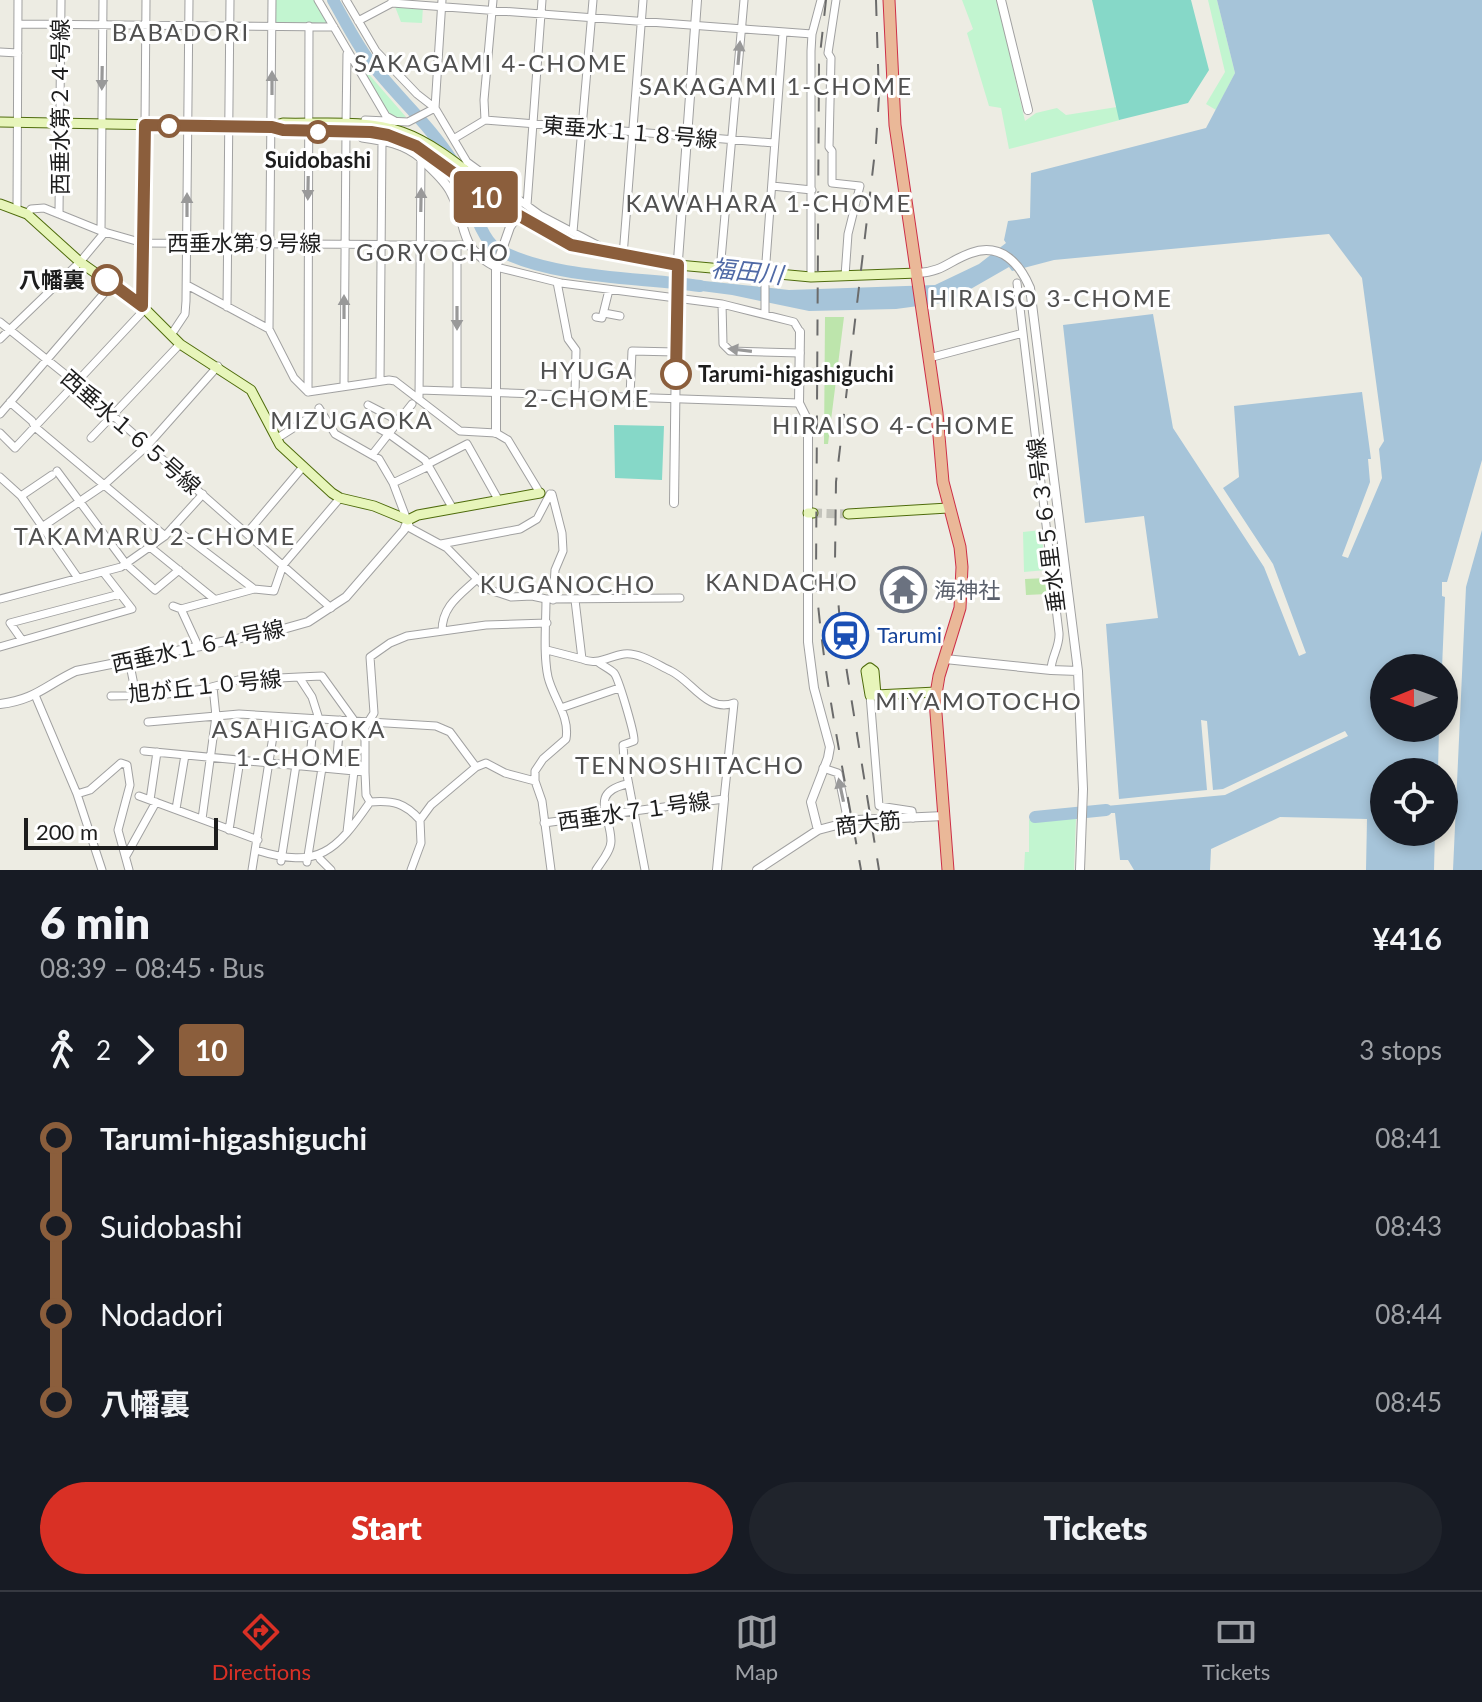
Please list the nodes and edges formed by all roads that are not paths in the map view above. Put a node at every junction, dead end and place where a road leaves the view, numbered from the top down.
1 (18, 0) edge
2 (61, 0) edge
3 (103, 0) edge
4 (146, 0) edge
5 (189, 0) edge
6 (230, 0) edge
7 (272, 0) edge
8 (318, 0) edge
9 (346, 0) edge
10 (493, 0) edge
11 (542, 0) edge
12 (593, 0) edge
13 (643, 0) edge
14 (697, 0) edge
15 (744, 0) edge
16 (821, 0) edge
17 (836, 0) edge
18 (889, 0) edge
19 (1001, 0) edge
20 (392, 1) edge
21 (442, 3) edge
22 (492, 10) junction
23 (541, 14) junction
24 (592, 18) junction
25 (358, 21) junction
26 (642, 22) junction
27 (18, 24) junction
28 (60, 24) junction
29 (102, 24) junction
30 (146, 25) junction
31 (230, 25) junction
32 (272, 25) junction
33 (188, 26) junction
34 (309, 26) junction
35 (695, 26) junction
36 (334, 27) junction
37 (741, 29) junction
38 (783, 33) junction
39 (812, 34) junction
40 (347, 51) junction
41 (0, 52) edge
42 (18, 53) junction
43 (1028, 110) dead end
44 (432, 111) junction
45 (0, 116) edge
46 (485, 120) junction
47 (0, 122) edge
48 (17, 122) junction
49 (397, 122) junction
50 (60, 124) junction
51 (102, 124) junction
52 (533, 124) junction
53 (145, 125) junction
54 (346, 125) junction
55 (187, 126) junction
56 (229, 126) junction
57 (272, 127) junction
58 (310, 128) junction
59 (582, 128) junction
60 (358, 131) junction
61 (631, 132) junction
62 (686, 137) junction
63 (455, 138) junction
64 (732, 140) junction
65 (382, 141) junction
66 (416, 142) junction
67 (774, 143) junction
68 (421, 159) junction
69 (772, 186) junction
70 (812, 190) junction
71 (0, 204) edge
72 (527, 205) junction
73 (22, 212) junction
74 (59, 214) junction
75 (518, 215) junction
76 (103, 232) junction
77 (573, 232) junction
78 (143, 243) junction
79 (187, 243) junction
80 (229, 243) junction
81 (270, 244) junction
82 (307, 244) junction
83 (344, 244) junction
84 (381, 244) junction
85 (420, 244) junction
86 (457, 245) junction
87 (468, 245) junction
88 (618, 255) junction
89 (80, 262) junction
90 (497, 265) junction
91 (678, 270) junction
92 (720, 271) junction
93 (845, 276) junction
94 (811, 277) junction
95 (765, 278) junction
96 (918, 278) junction
97 (557, 282) junction
98 (1017, 283) dead end
99 (112, 284) junction
100 (187, 285) junction
101 (609, 290) junction
102 (676, 296) junction
103 (722, 304) junction
104 (227, 307) junction
105 (144, 308) junction
106 (765, 314) junction
107 (620, 316) dead end
108 (0, 322) edge
109 (9, 329) junction
110 (269, 329) junction
111 (800, 332) joint
112 (1023, 333) junction
113 (171, 335) junction
114 (0, 339) edge
115 (180, 344) junction
116 (676, 352) junction
117 (800, 353) junction
118 (929, 358) junction
119 (47, 360) junction
120 (218, 366) junction
121 (380, 381) junction
122 (76, 383) junction
123 (344, 385) junction
124 (457, 391) junction
125 (308, 392) junction
126 (495, 392) junction
127 (575, 394) junction
128 (630, 396) junction
129 (417, 398) junction
130 (676, 400) junction
131 (10, 402) junction
132 (799, 403) junction
133 (368, 405) dead end
134 (0, 414) edge
135 (112, 415) junction
136 (399, 421) junction
137 (367, 422) dead end
138 (35, 427) junction
139 (0, 433) edge
140 (496, 433) junction
141 (389, 434) junction
142 (91, 438) dead end
143 (276, 439) junction
144 (147, 446) junction
145 (372, 455) junction
146 (429, 465) junction
147 (302, 468) junction
148 (0, 477) edge
149 (393, 483) junction
150 (104, 485) junction
151 (203, 494) junction
152 (547, 494) junction
153 (21, 496) junction
154 (340, 498) junction
155 (80, 501) junction
156 (499, 501) junction
157 (674, 503) dead end
158 (948, 508) junction
159 (453, 509) junction
160 (848, 514) tunnel mouth
161 (408, 520) junction
162 (42, 527) junction
163 (173, 527) junction
164 (247, 533) junction
165 (165, 536) junction
166 (441, 544) junction
167 (150, 547) junction
168 (126, 564) junction
169 (283, 565) junction
170 (179, 570) junction
171 (104, 573) junction
172 (78, 578) junction
173 (477, 579) junction
174 (254, 589) junction
175 (120, 594) junction
176 (213, 598) junction
177 (680, 598) dead end
178 (0, 599) edge
179 (550, 600) junction
180 (575, 600) junction
181 (331, 608) junction
182 (547, 623) junction
183 (442, 631) junction
184 (22, 640) junction
185 (198, 646) junction
186 (0, 647) edge
187 (547, 650) junction
188 (582, 659) junction
189 (945, 659) junction
190 (129, 660) junction
191 (597, 662) junction
192 (1051, 670) junction
193 (1078, 671) junction
194 (299, 677) junction
195 (213, 687) junction
196 (619, 688) junction
197 (936, 692) junction
198 (35, 695) junction
199 (136, 695) junction
200 (873, 695) joint
201 (111, 696) dead end
202 (0, 704) edge
203 (561, 708) junction
204 (216, 716) junction
205 (276, 717) junction
206 (316, 719) junction
207 (353, 719) junction
208 (340, 720) junction
209 (370, 720) junction
210 (147, 722) dead end
211 (144, 751) dead end
212 (157, 752) junction
213 (185, 755) junction
214 (212, 757) junction
215 (240, 760) junction
216 (271, 763) junction
217 (296, 765) junction
218 (309, 766) junction
219 (476, 767) junction
220 (322, 768) junction
221 (823, 768) junction
222 (336, 769) junction
223 (354, 771) junction
224 (365, 772) junction
225 (535, 781) junction
226 (627, 784) junction
227 (77, 794) junction
228 (139, 796) dead end
229 (724, 799) junction
230 (153, 801) junction
231 (370, 802) junction
232 (176, 809) junction
233 (633, 812) junction
234 (605, 814) junction
235 (944, 816) junction
236 (913, 818) junction
237 (202, 819) junction
238 (420, 820) junction
239 (848, 822) junction
240 (544, 823) junction
241 (229, 830) junction
242 (818, 830) junction
243 (347, 833) junction
244 (258, 840) junction
245 (256, 850) junction
246 (126, 856) junction
247 (320, 859) junction
248 (281, 861) junction
249 (307, 862) junction
250 (102, 870) edge
251 (129, 870) edge
252 (252, 870) edge
253 (331, 870) edge
254 (411, 870) edge
255 (551, 870) edge
256 (596, 870) edge
257 (645, 870) edge
258 (717, 870) edge
259 (757, 870) edge
260 (948, 870) edge
261 (1080, 870) edge

1 - 27 street
2 - 28 street, 西垂水第２４号線
3 - 29 street
4 - 30 street
5 - 33 street
6 - 31 street
7 - 32 street
8 - 36 street
9 - 25 street
10 - 22 street
11 - 23 street
12 - 24 street
13 - 26 street
14 - 35 street
15 - 37 street
16 - 39 street
17 - 93 street
18 - 96 highway
19 - 43 street
20 - 21 street
20 - 25 street
21 - 22 street
21 - 44 street
22 - 23 street
22 - 46 street
23 - 24 street
23 - 52 street
24 - 26 street
24 - 59 street
25 - 44 street
26 - 35 street
26 - 61 street
27 - 28 street
27 - 42 street
28 - 29 street
28 - 50 street, 西垂水第２４号線
29 - 30 street
29 -> 51 street
30 - 33 street
30 - 53 street
31 - 32 street
31 - 33 street
31 - 56 street
32 - 34 street
57 -> 32 street
33 - 55 street
34 - 36 street
34 - 58 street
35 - 37 street
35 - 62 street
36 - 40 street
37 - 38 street
64 -> 37 street
38 - 39 street
38 - 67 street
39 - 70 street
40 - 49 street
40 - 54 street
41 - 42 street
42 - 48 street
44 - 49 street
44 - 63 street
45 - 48 main road
46 - 52 street, 東垂水１１８号線
46 - 63 street
47 - 48 main road
48 - 50 main road
48 - 73 street
49 - 54 street
50 - 51 main road
50 - 74 street, 西垂水第２４号線
51 - 53 main road
51 - 76 street
52 - 59 street, 東垂水１１８号線
52 - 72 street
53 - 55 main road
53 - 78 street
54 - 58 main road
54 - 60 main road
54 - 66 main road
54 - 83 street
55 - 56 main road
79 -> 55 street
56 - 57 main road
56 - 80 street
57 - 58 main road
57 - 81 street
58 -> 82 street
59 - 61 street, 東垂水１１８号線
59 - 77 street
60 - 65 street
60 - 66 main road
61 - 62 street, 東垂水１１８号線
61 - 88 street
62 - 64 street, 東垂水１１８号線
62 - 91 street
63 - 72 street
64 - 67 street, 東垂水１１８号線
64 - 92 street
65 - 68 street
65 - 84 street
66 - 75 main road
67 - 69 street
85 -> 68 street
68 - 87 street
69 - 70 street
69 - 95 street
70 - 94 street
71 - 73 main road
72 - 77 street
73 - 74 street, 西垂水第９号線
73 - 89 main road
74 - 76 street, 西垂水第９号線
75 - 88 main road
75 - 90 street
76 - 78 street, 西垂水第９号線
76 - 89 street
77 - 88 street
78 - 79 street, 西垂水第９号線
78 - 105 street
79 - 80 street, 西垂水第９号線
79 - 100 street
80 - 81 street, 西垂水第９号線
80 - 104 street
81 - 82 street, 西垂水第９号線
81 - 110 street
82 - 83 street, 西垂水第９号線
82 - 125 street
83 - 84 street, 西垂水第９号線
123 -> 83 street
84 - 85 street, 西垂水第９号線
84 - 121 street
85 - 86 street, 西垂水第９号線
85 - 129 street
86 - 87 street, 西垂水第９号線
86 -> 124 street
87 - 90 street
88 - 91 main road
89 - 99 main road
89 - 109 street
90 - 97 street
90 - 126 street
91 - 92 main road
91 - 102 street
92 - 95 main road
93 - 94 main road
93 - 96 main road
94 - 95 main road
95 - 106 street
96 - 118 highway
96 - 193 street
97 - 101 street
97 - 127 street
98 - 112 street, 垂水里５６３号線
99 - 105 main road
99 - 119 street
100 - 104 street
100 - 113 street
101 - 102 street
101 - 107 street
102 - 103 street
102 - 116 street
103 - 106 street
117 -> 103 street
104 - 110 street
105 - 113 main road
105 - 122 street
106 - 111 street
108 - 109 street, 西垂水１６５号線
109 - 114 street
109 - 119 street, 西垂水１６５号線
110 - 125 street
111 - 117 street
112 - 118 street
112 - 192 street, 垂水里５６３号線
113 - 115 main road
115 - 120 main road
115 - 135 street
116 - 128 street
116 - 130 street
117 - 132 street
118 - 158 highway
119 - 122 street, 西垂水１６５号線
119 - 131 street
120 - 143 main road
120 - 144 street
121 - 123 street
121 - 129 street
122 - 135 street, 西垂水１６５号線
122 - 138 street
123 - 125 street
124 - 126 street
124 - 129 street
126 - 127 street
126 - 140 street
127 - 128 street
128 - 130 street
129 - 136 street
129 - 140 street
130 - 132 street
130 - 157 street
131 - 134 street
131 - 138 street
132 - 221 street
133 - 136 street
135 - 142 street
135 - 144 street, 西垂水１６５号線
136 - 141 street
137 - 141 street
138 - 139 street
138 - 150 street
140 - 152 street
141 - 145 street
141 - 146 street
143 - 145 street
143 - 147 main road
144 - 150 street
144 - 151 street, 西垂水１６５号線
145 - 149 street
146 - 149 street
146 - 156 street
146 - 159 street
147 - 154 main road
147 - 164 street
148 - 153 street
149 - 161 street
150 - 155 street
150 - 165 street
151 - 163 street
151 - 164 street, 西垂水１６５号線
152 - 156 main road
152 - 166 street
152 - 179 street
153 - 155 street
153 - 162 street
154 - 161 main road
154 - 169 street
155 - 162 street
155 - 168 street
156 - 159 main road
158 - 160 main road
158 - 189 highway
159 - 161 main road
161 - 166 street
161 - 181 street, 西垂水１６４号線
162 - 172 street
163 - 165 street
163 - 174 street
164 - 169 street, 西垂水１６５号線
165 - 167 street
166 - 173 street
167 - 168 street
167 - 170 street
168 - 170 street
168 - 171 street
169 - 174 street
169 - 181 street, 西垂水１６５号線
170 - 176 street
171 - 172 street
171 - 175 street
172 - 178 street
173 - 179 street
173 - 183 street
174 - 176 street
175 - 184 street
175 - 184 street
176 - 185 street
177 - 180 street
179 - 180 street
179 - 182 street
180 - 188 street
181 - 185 street, 西垂水１６４号線
182 - 183 street
182 - 187 street
183 - 209 street
184 - 186 street
185 - 190 street, 西垂水１６４号線
187 - 188 street
187 - 203 street
188 - 191 street
189 - 192 street
189 - 197 highway
190 - 198 street, 西垂水１６４号線
190 - 199 street
191 - 196 street
191 - 229 street
192 - 193 street
193 - 261 street
194 - 195 street, 旭が丘１０号線
194 - 206 street
194 - 207 street
195 - 199 street, 旭が丘１０号線
195 - 204 street
196 - 203 street
196 - 226 street
197 - 200 main road
197 - 235 highway
198 - 202 street, 西垂水１６４号線
198 - 227 street
199 - 201 street, 旭が丘１０号線
200 - 236 street
203 - 225 street
204 - 205 street
204 - 210 street
204 - 214 street
205 - 206 street
205 - 216 street
206 - 208 street
206 - 218 street
207 - 208 street
207 - 209 street
208 - 222 street
209 - 219 street
209 - 224 street
211 - 212 street
212 - 213 street
212 - 230 street
213 - 214 street
213 - 232 street
214 - 215 street
214 - 237 street
215 - 216 street
215 - 241 street
216 - 217 street
216 - 244 street
217 - 218 street
217 - 248 street
218 - 220 street
219 - 225 street
219 - 238 street
220 - 222 street
220 - 249 street
239 -> 221 street
221 - 242 street
222 - 223 street
223 - 224 street
223 - 243 street
224 - 231 street
225 - 240 street
226 - 233 street
226 - 234 street
227 - 246 street
227 - 250 street
228 - 230 street
229 - 233 street, 西垂水７１号線
229 - 258 street
230 - 232 street
230 - 246 street
231 - 238 street
231 - 243 street
232 - 237 street
233 - 234 street, 西垂水７１号線
233 - 257 street
234 - 240 street, 西垂水７１号線
234 - 256 street
235 - 236 street, 商大筋
235 - 260 highway
236 - 239 street, 商大筋
237 - 241 street
238 - 254 street
239 - 242 street, 商大筋
240 - 255 street
241 - 244 street
242 - 259 street, 商大筋
243 - 247 street
244 - 245 street
245 - 248 street
245 - 252 street
246 - 251 street
247 - 249 street
247 - 253 street
248 - 249 street

